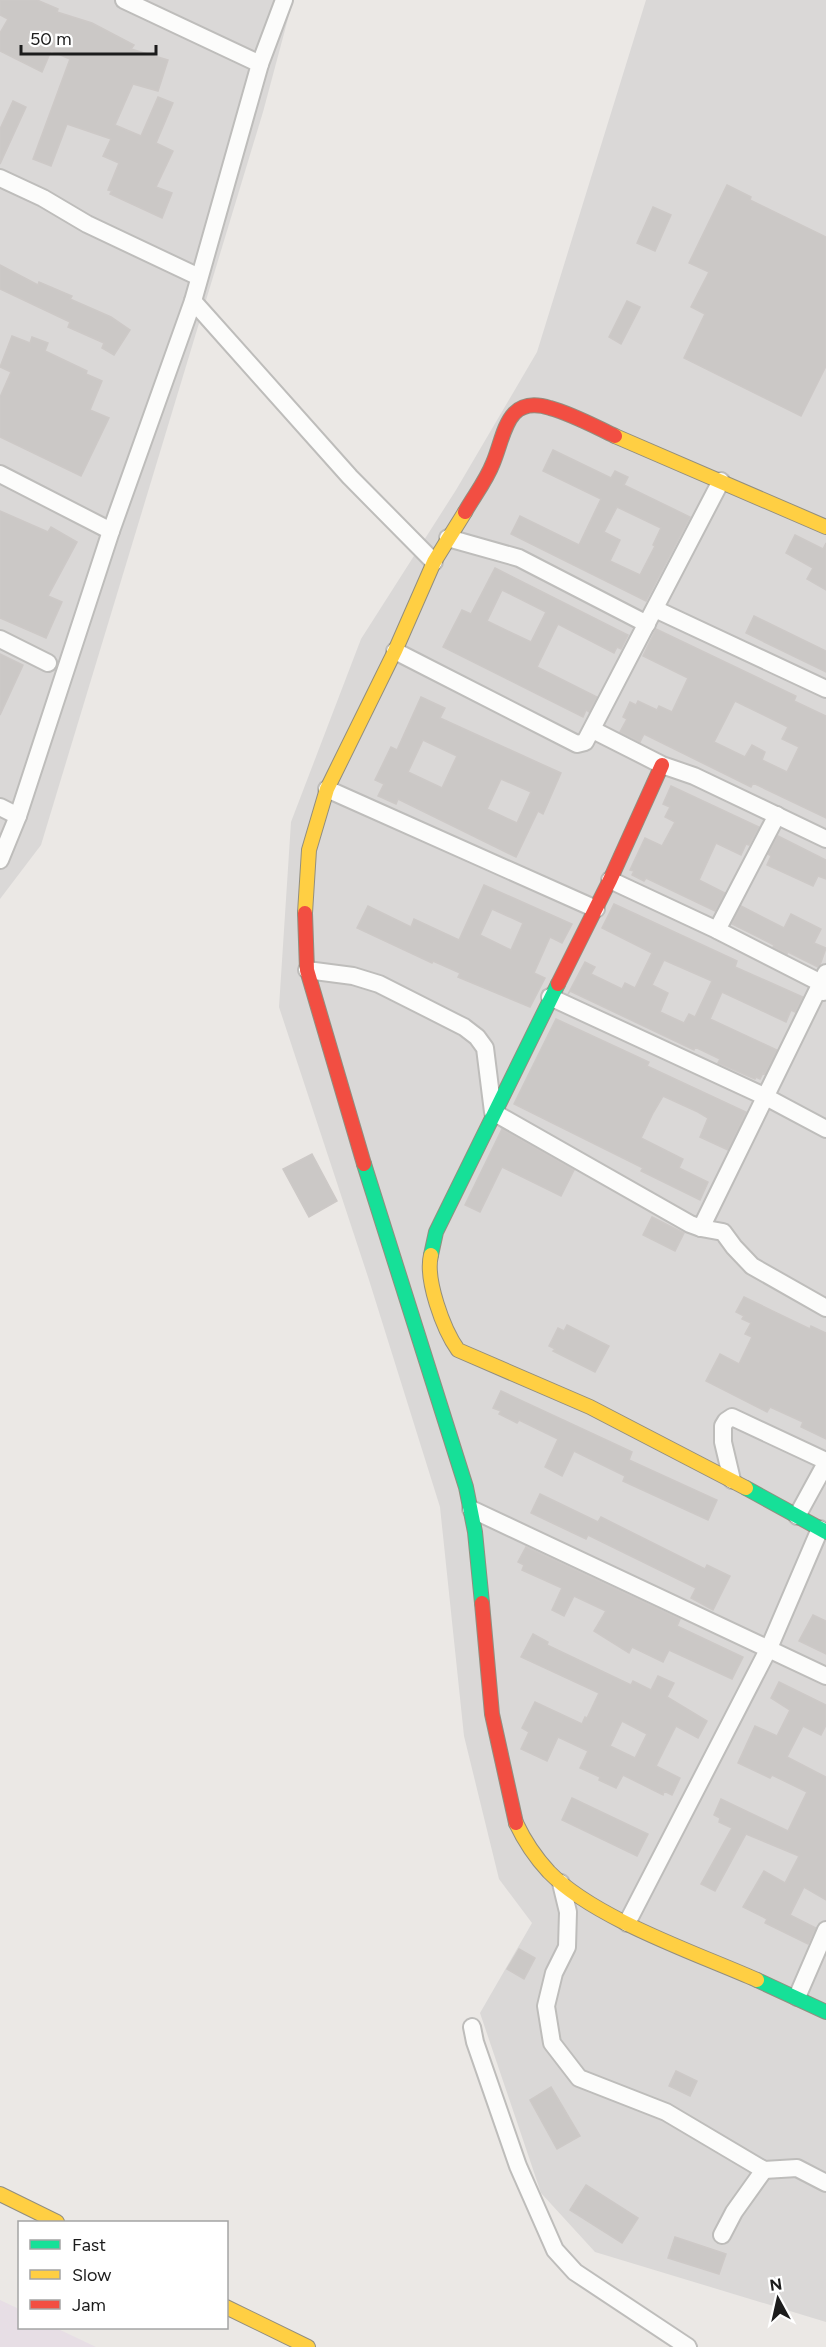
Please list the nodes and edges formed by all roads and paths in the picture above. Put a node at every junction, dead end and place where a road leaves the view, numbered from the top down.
1 (124, 0) edge
2 (284, 0) edge
3 (260, 64) junction
4 (0, 178) edge
5 (199, 277) junction
6 (193, 301) junction
7 (0, 474) edge
8 (721, 481) junction
9 (826, 527) edge
10 (111, 531) junction
11 (448, 538) junction
12 (434, 562) junction
13 (656, 609) junction
14 (648, 624) junction
15 (0, 639) edge
16 (395, 651) junction
17 (48, 663) dead end
18 (826, 689) edge
19 (593, 730) junction
20 (662, 765) junction
21 (327, 789) junction
22 (0, 807) edge
23 (777, 815) junction
24 (18, 816) junction
25 (826, 839) edge
26 (0, 860) edge
27 (610, 880) junction
28 (596, 909) junction
29 (717, 930) junction
30 (307, 970) junction
31 (824, 984) edge
32 (550, 997) junction
33 (766, 1097) junction
34 (493, 1112) junction
35 (824, 1122) edge
36 (701, 1228) junction
37 (826, 1308) edge
38 (826, 1462) edge
39 (732, 1480) junction
40 (471, 1509) junction
41 (797, 1516) junction
42 (823, 1530) edge
43 (769, 1648) junction
44 (826, 1676) edge
45 (561, 1883) junction
46 (627, 1923) junction
47 (826, 1930) edge
48 (797, 1997) junction
49 (826, 2012) edge
50 (472, 2027) dead end
51 (764, 2170) junction
52 (826, 2183) edge
53 (0, 2194) edge
54 (53, 2221) edge
55 (722, 2235) dead end
56 (228, 2308) edge
57 (308, 2347) edge
58 (688, 2347) edge

1 - 3 street
2 - 3 street
3 - 5 street
4 - 5 street
5 - 6 street
6 - 10 street
6 - 12 street
7 - 10 street
8 - 9 street
8 - 11 street
8 - 13 street
10 - 24 street
11 - 12 street
11 - 14 street
12 - 16 street
13 - 14 street
13 - 18 street
14 - 19 street
15 - 17 street
16 - 19 street
16 - 21 street
19 - 20 street
20 - 23 street
20 - 27 street
21 - 28 street
21 - 30 street
22 - 24 street
23 - 25 street
23 - 29 street
24 - 26 street
27 - 28 street
27 - 29 street
28 - 32 street
29 - 31 street
30 - 34 street
30 - 40 street
31 - 33 street
32 - 33 street
32 - 34 street
33 - 35 street
33 - 36 street
34 - 36 street
34 - 39 street
36 - 37 street
38 - 39 street
38 - 41 street
39 - 41 street
40 - 43 street
40 - 45 street
41 - 42 street
42 - 43 street
43 - 44 street
43 - 46 street
45 - 46 street
45 - 51 street
46 - 48 street
47 - 48 street
48 - 49 street
50 - 58 street
51 - 52 street
51 - 55 street
53 - 54 street
56 - 57 street

